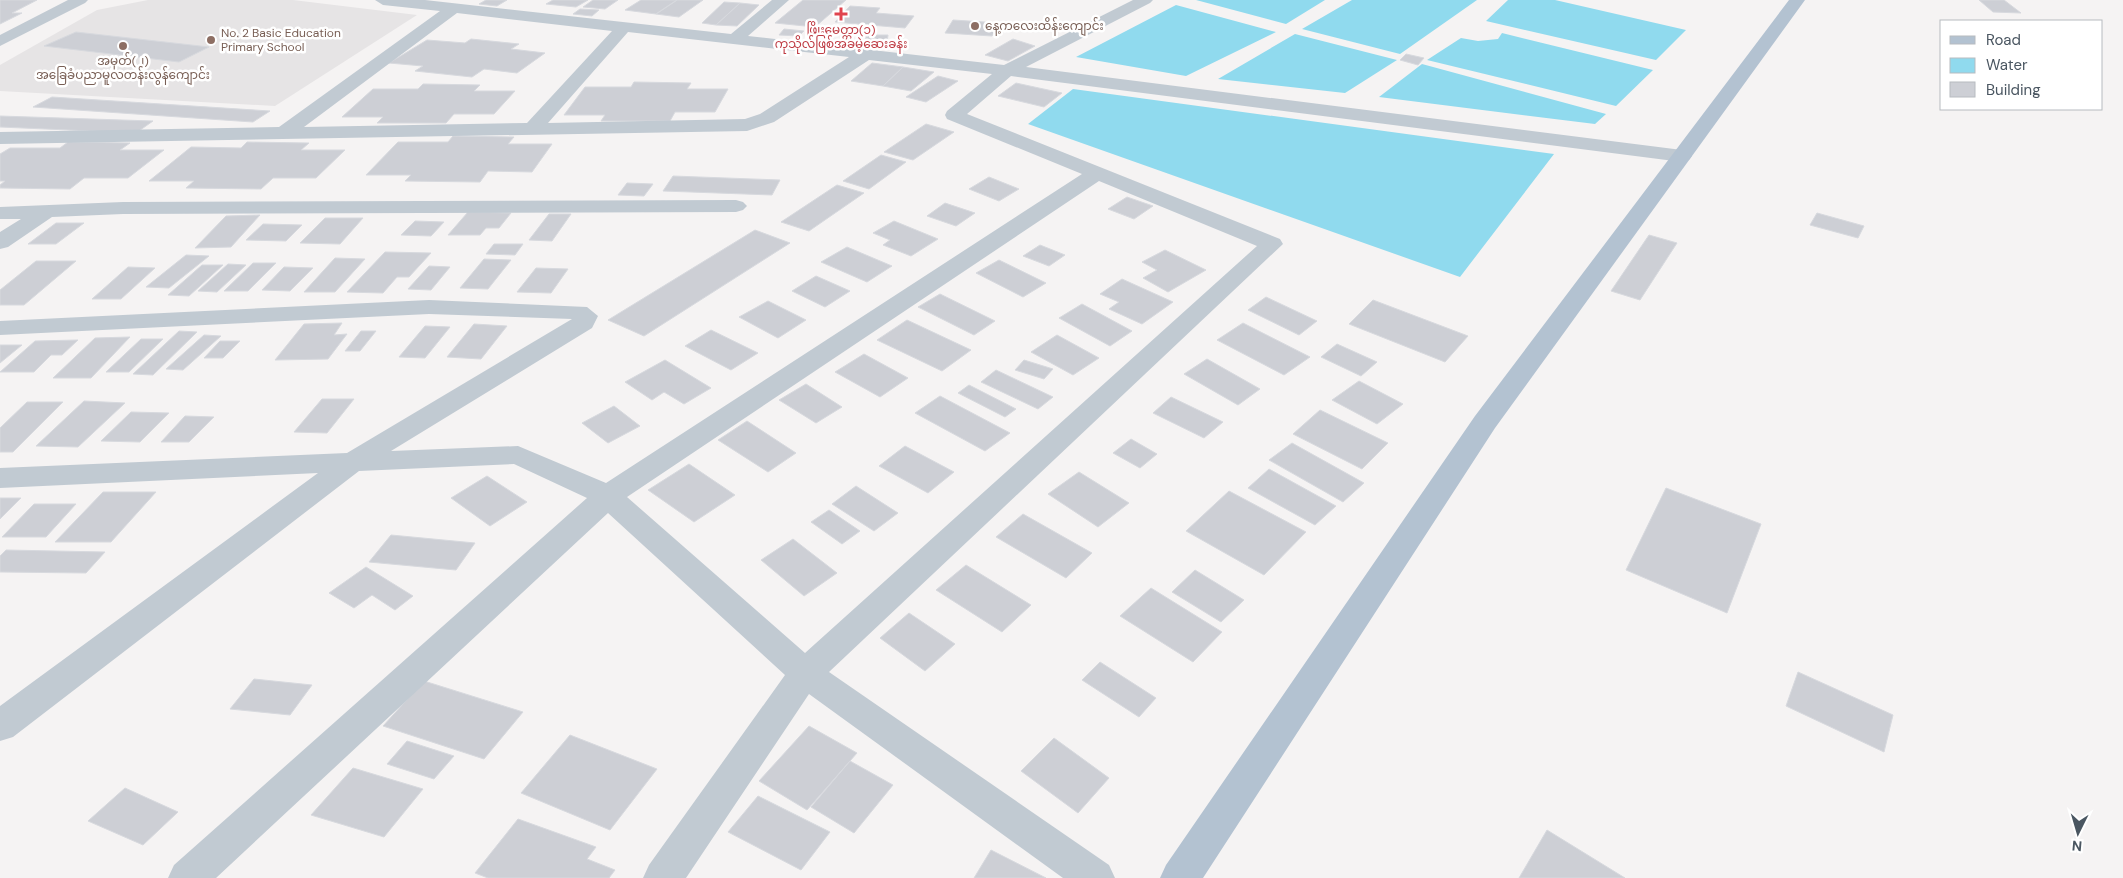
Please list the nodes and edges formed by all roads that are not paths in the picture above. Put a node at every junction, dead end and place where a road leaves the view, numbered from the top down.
1 (80, 0) edge
2 (382, 0) edge
3 (780, 0) edge
4 (1146, 0) edge
5 (1797, 0) edge
6 (454, 8) junction
7 (625, 26) junction
8 (736, 38) junction
9 (0, 42) edge
10 (868, 53) junction
11 (1007, 70) junction
12 (533, 128) junction
13 (284, 133) junction
14 (0, 138) edge
15 (1682, 156) junction
16 (1097, 174) junction
17 (736, 206) dead end
18 (46, 212) junction
19 (0, 213) edge
20 (0, 242) edge
21 (0, 328) edge
22 (353, 462) junction
23 (0, 478) edge
24 (608, 496) junction
25 (805, 673) junction
26 (0, 726) edge
27 (188, 878) edge
28 (663, 878) edge
29 (1095, 878) edge
30 (1180, 878) edge

1 - 9 street
2 - 6 street
3 - 8 street
4 - 11 street
5 - 15 main road
6 - 7 street
6 - 13 street
7 - 8 street
7 - 12 street
8 - 10 street
10 - 11 street
10 - 12 street
11 - 15 street
11 - 16 street
12 - 13 street
13 - 14 street
15 - 30 main road
16 - 24 street
16 - 25 street
17 - 18 street
18 - 19 street
18 - 20 street
21 - 22 street
22 - 23 street
22 - 24 street
22 - 26 street
24 - 25 street
24 - 27 street
25 - 28 street
25 - 29 street

